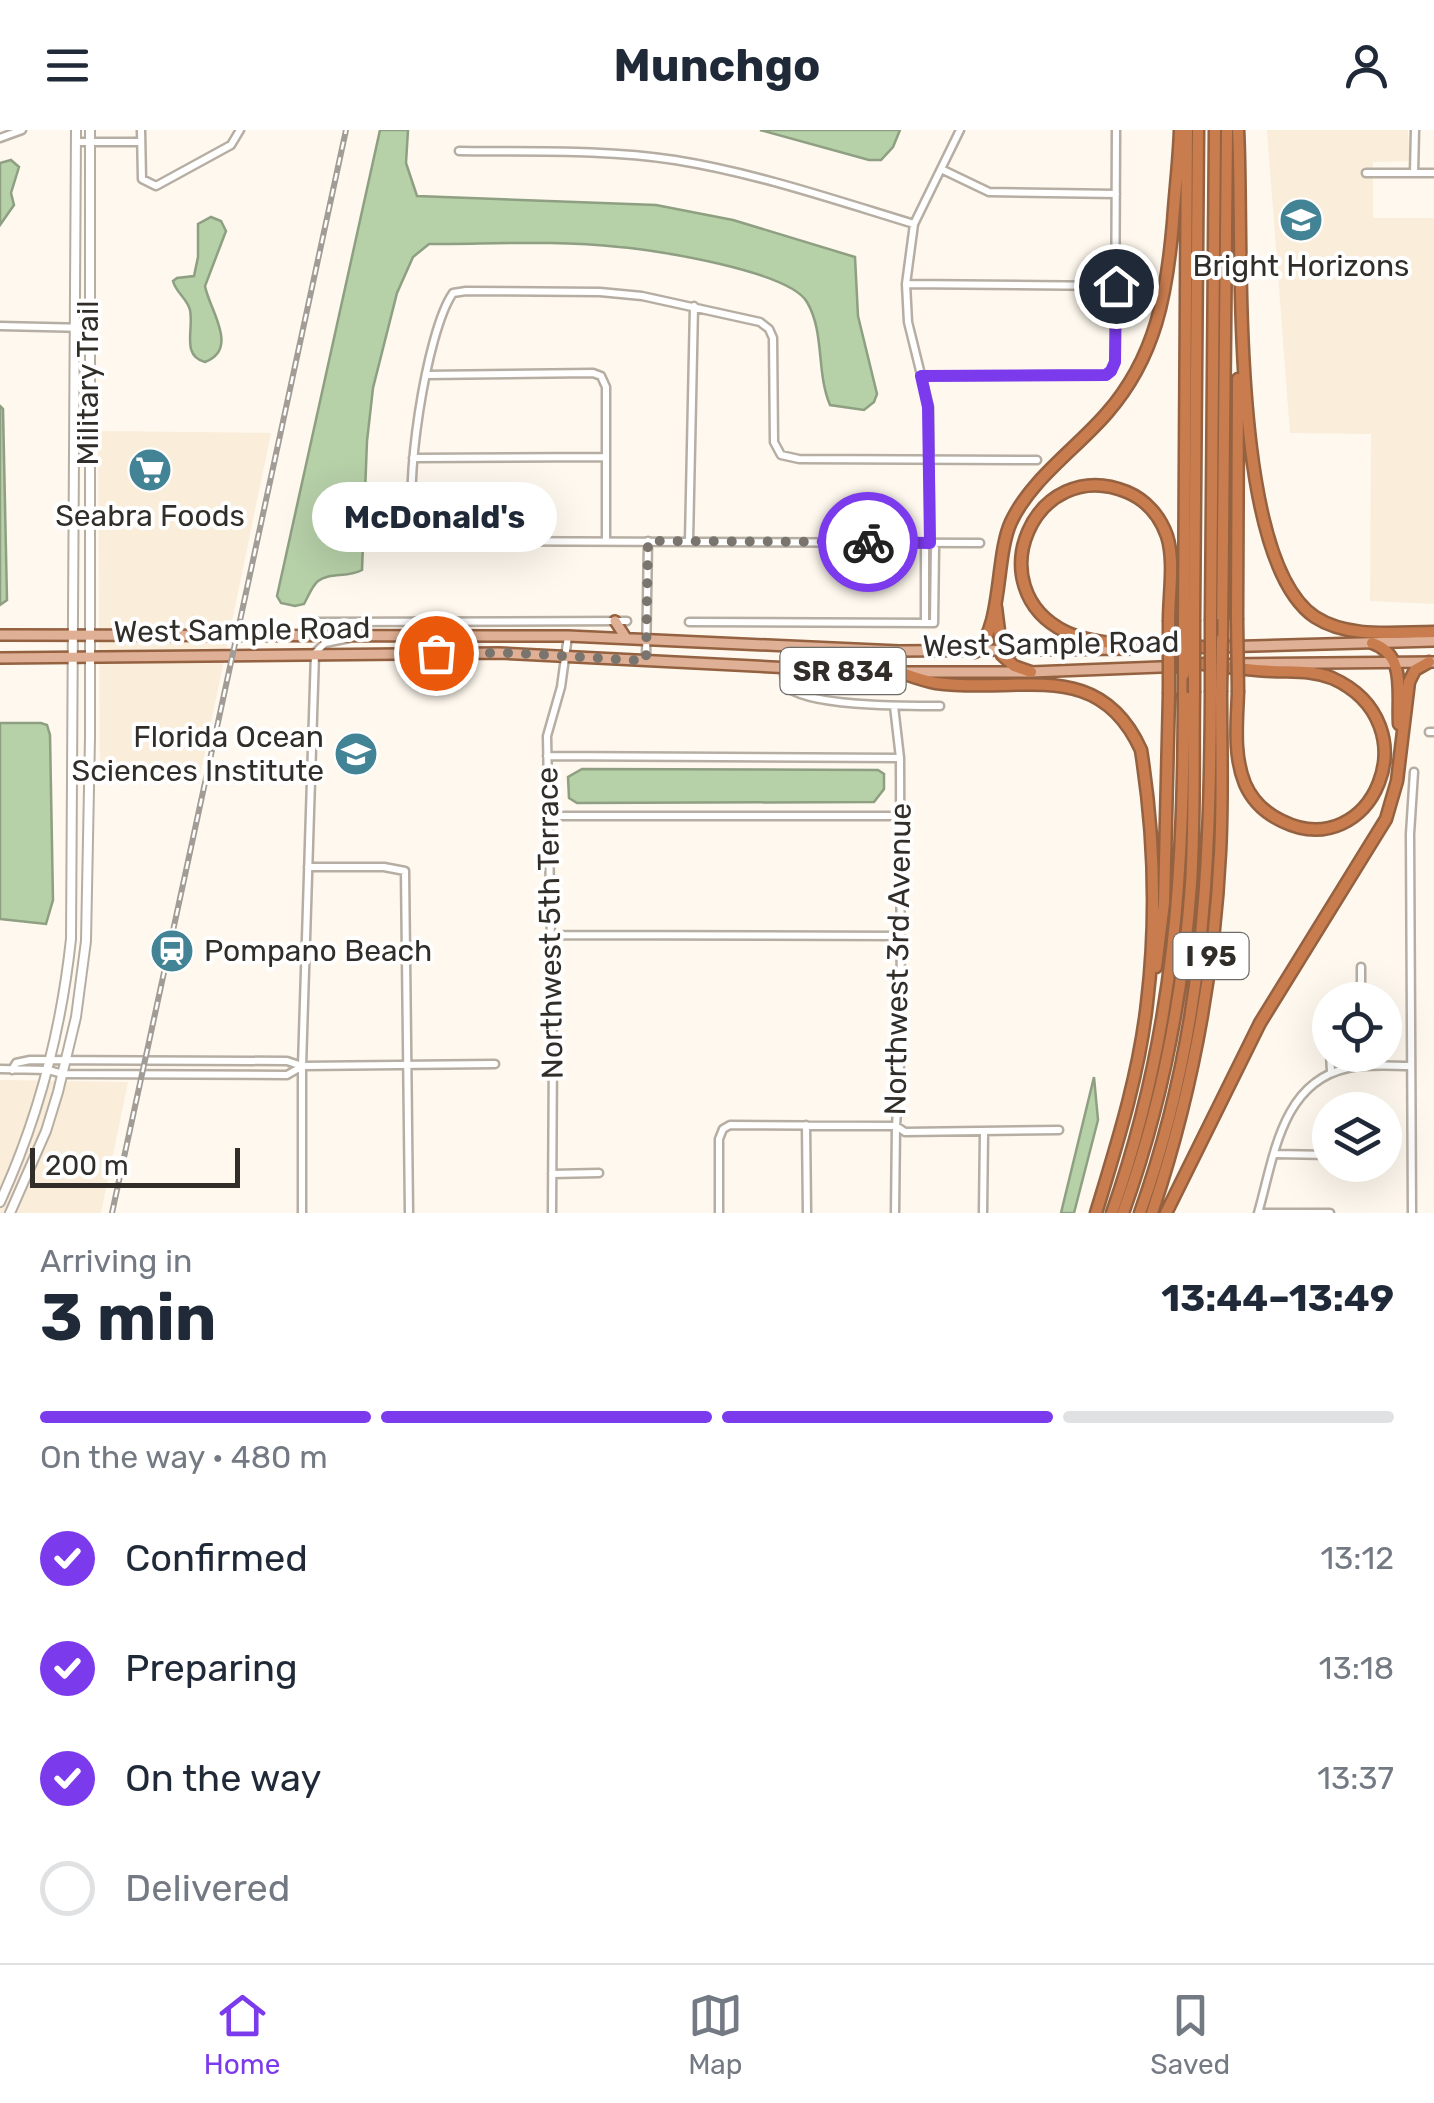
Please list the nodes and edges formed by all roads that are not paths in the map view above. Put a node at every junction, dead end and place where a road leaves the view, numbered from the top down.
1 (22, 130) edge
2 (74, 130) edge
3 (90, 130) edge
4 (140, 130) edge
5 (240, 130) edge
6 (960, 130) edge
7 (1116, 130) edge
8 (1184, 130) edge
9 (1198, 130) edge
10 (1214, 130) edge
11 (1227, 130) edge
12 (1238, 130) edge
13 (1415, 130) edge
14 (0, 138) edge
15 (76, 142) junction
16 (90, 142) junction
17 (141, 142) junction
18 (459, 151) dead end
19 (941, 169) junction
20 (1366, 173) dead end
21 (1414, 173) junction
22 (1434, 173) edge
23 (1116, 194) junction
24 (914, 224) junction
25 (906, 284) junction
26 (1116, 286) junction
27 (694, 306) junction
28 (0, 326) edge
29 (75, 328) junction
30 (88, 328) junction
31 (1240, 349) junction
32 (426, 375) junction
33 (921, 376) junction
34 (606, 457) junction
35 (414, 458) junction
36 (930, 460) junction
37 (1037, 460) dead end
38 (606, 541) junction
39 (648, 541) junction
40 (689, 541) junction
41 (930, 543) junction
42 (980, 543) dead end
43 (995, 606) junction
44 (1217, 618) junction
45 (1189, 620) junction
46 (615, 621) junction
47 (627, 621) dead end
48 (316, 622) dead end
49 (366, 622) junction
50 (689, 622) dead end
51 (924, 623) junction
52 (1434, 632) edge
53 (71, 635) junction
54 (88, 635) junction
55 (0, 636) edge
56 (364, 636) junction
57 (568, 636) junction
58 (626, 638) junction
59 (646, 638) junction
60 (1434, 641) edge
61 (1372, 642) junction
62 (1203, 648) junction
63 (975, 652) junction
64 (1000, 652) junction
65 (315, 653) junction
66 (566, 656) junction
67 (70, 657) junction
68 (88, 657) junction
69 (0, 658) edge
70 (646, 661) junction
71 (1396, 662) junction
72 (1431, 662) edge
73 (1203, 664) junction
74 (783, 669) junction
75 (899, 672) junction
76 (1031, 672) junction
77 (1216, 692) junction
78 (1189, 694) junction
79 (894, 706) junction
80 (940, 706) dead end
81 (1400, 740) junction
82 (547, 756) junction
83 (900, 758) junction
84 (1414, 772) dead end
85 (550, 816) junction
86 (900, 816) junction
87 (308, 868) junction
88 (551, 935) junction
89 (900, 936) junction
90 (1361, 966) dead end
91 (1361, 982) edge
92 (1147, 1004) junction
93 (66, 1061) junction
94 (407, 1063) junction
95 (495, 1064) dead end
96 (50, 1065) junction
97 (302, 1066) junction
98 (1402, 1066) edge
99 (1411, 1066) junction
100 (0, 1069) edge
101 (1331, 1072) edge
102 (62, 1074) junction
103 (806, 1125) junction
104 (896, 1126) junction
105 (1058, 1130) dead end
106 (984, 1132) junction
107 (1276, 1154) junction
108 (1312, 1155) edge
109 (600, 1173) dead end
110 (552, 1174) junction
111 (0, 1202) edge
112 (10, 1213) edge
113 (302, 1213) edge
114 (409, 1213) edge
115 (552, 1213) edge
116 (719, 1213) edge
117 (807, 1213) edge
118 (895, 1213) edge
119 (984, 1213) edge
120 (1096, 1213) edge
121 (1112, 1213) edge
122 (1123, 1213) edge
123 (1140, 1213) edge
124 (1152, 1213) edge
125 (1166, 1213) edge
126 (1258, 1213) edge
127 (1330, 1213) edge
128 (1412, 1213) edge

1 - 14 street
2 - 15 street, Military Trail
3 - 16 street, Military Trail
4 - 17 street
5 - 17 street
6 - 19 street
7 - 23 street
8 - 43 highway
8 - 45 highway, I 95
9 - 45 highway
10 - 44 highway
11 - 44 highway
12 - 31 highway
13 - 21 street
15 - 16 street
15 - 29 street, Military Trail
16 - 17 street
16 - 30 street, Military Trail
18 - 24 street
19 - 23 street
19 - 24 street
20 - 21 street
21 - 22 street
23 - 26 street
24 - 25 street
25 - 26 street
25 - 33 street
26 - 33 street
27 - 32 street
27 - 36 street
27 - 40 street
28 - 29 street
29 - 30 street
29 - 53 street, Military Trail
30 - 54 street, Military Trail
31 - 52 highway
31 - 73 highway, bridge
32 - 34 street
32 - 35 street
33 - 36 street
34 - 35 street
34 - 38 street
35 - 38 street
36 - 37 street
36 - 41 street
38 - 39 street
39 - 40 street
39 - 59 street
40 - 41 street
41 - 42 street
41 - 51 street
41 - 51 street
43 - 63 highway
43 - 64 highway
44 - 77 highway, bridge
45 - 78 highway, I 95, bridge
46 - 47 street
46 - 49 street
46 - 58 main road
48 - 49 street
49 - 56 street
50 - 51 street
53 - 54 main road, West Sample Road / SR 834
53 - 55 main road, West Sample Road / SR 834
53 - 67 street, Military Trail
54 - 56 main road, West Sample Road / SR 834
54 - 68 street, Military Trail
56 - 57 main road, West Sample Road / SR 834
56 - 65 street
57 - 58 main road, West Sample Road / SR 834
57 - 66 street, Northwest 5th Terrace
58 - 59 main road, West Sample Road / SR 834
59 - 63 main road, West Sample Road / SR 834
59 - 70 street
60 - 61 main road, SR 834
61 - 62 main road, SR 834
61 - 71 highway
62 - 64 main road, West Sample Road / SR 834
62 - 92 highway, bridge
63 - 64 main road, West Sample Road / SR 834
64 - 76 highway
65 - 66 main road, West Sample Road / SR 834
65 - 68 main road, West Sample Road / SR 834
65 - 87 street
66 - 70 main road, West Sample Road / SR 834
66 - 82 street, Northwest 5th Terrace
67 - 68 main road, West Sample Road / SR 834
67 - 69 main road, West Sample Road / SR 834
67 - 96 street, Military Trail
68 - 93 street, Military Trail
70 - 74 main road, West Sample Road / SR 834
71 - 72 main road, SR 834
71 - 73 main road, SR 834
71 - 81 highway
72 - 81 highway
73 - 76 main road, West Sample Road / SR 834
74 - 75 main road, West Sample Road / SR 834
74 - 79 street
75 - 76 main road, West Sample Road / SR 834
75 - 92 highway
77 - 123 highway
77 - 124 highway, I 95
78 - 121 highway, I 95
78 - 122 highway
79 - 80 street
79 - 83 street, Northwest 3rd Avenue
81 - 125 highway
82 - 83 street
82 - 85 street, Northwest 5th Terrace
83 - 86 street, Northwest 3rd Avenue
84 - 99 street
85 - 86 street
85 - 88 street, Northwest 5th Terrace
86 - 89 street, Northwest 3rd Avenue
87 - 94 street
87 - 97 street
88 - 89 street
88 - 110 street, Northwest 5th Terrace
89 - 104 street, Northwest 3rd Avenue
90 - 91 street
92 - 120 highway
93 - 96 street
93 - 97 street
93 - 102 street, Military Trail
94 - 95 street
94 - 97 street
94 - 114 street
96 - 100 street
96 - 102 street
96 - 111 street, Military Trail
97 - 102 street
97 - 113 street
98 - 99 street
99 - 128 street
101 - 107 street
102 - 112 street, Military Trail
103 - 104 street
103 - 116 street
103 - 117 street
104 - 106 street
104 - 118 street, Northwest 3rd Avenue
105 - 106 street
106 - 119 street
107 - 108 street
107 - 126 street
109 - 110 street
110 - 115 street, Northwest 5th Terrace
126 - 127 street

